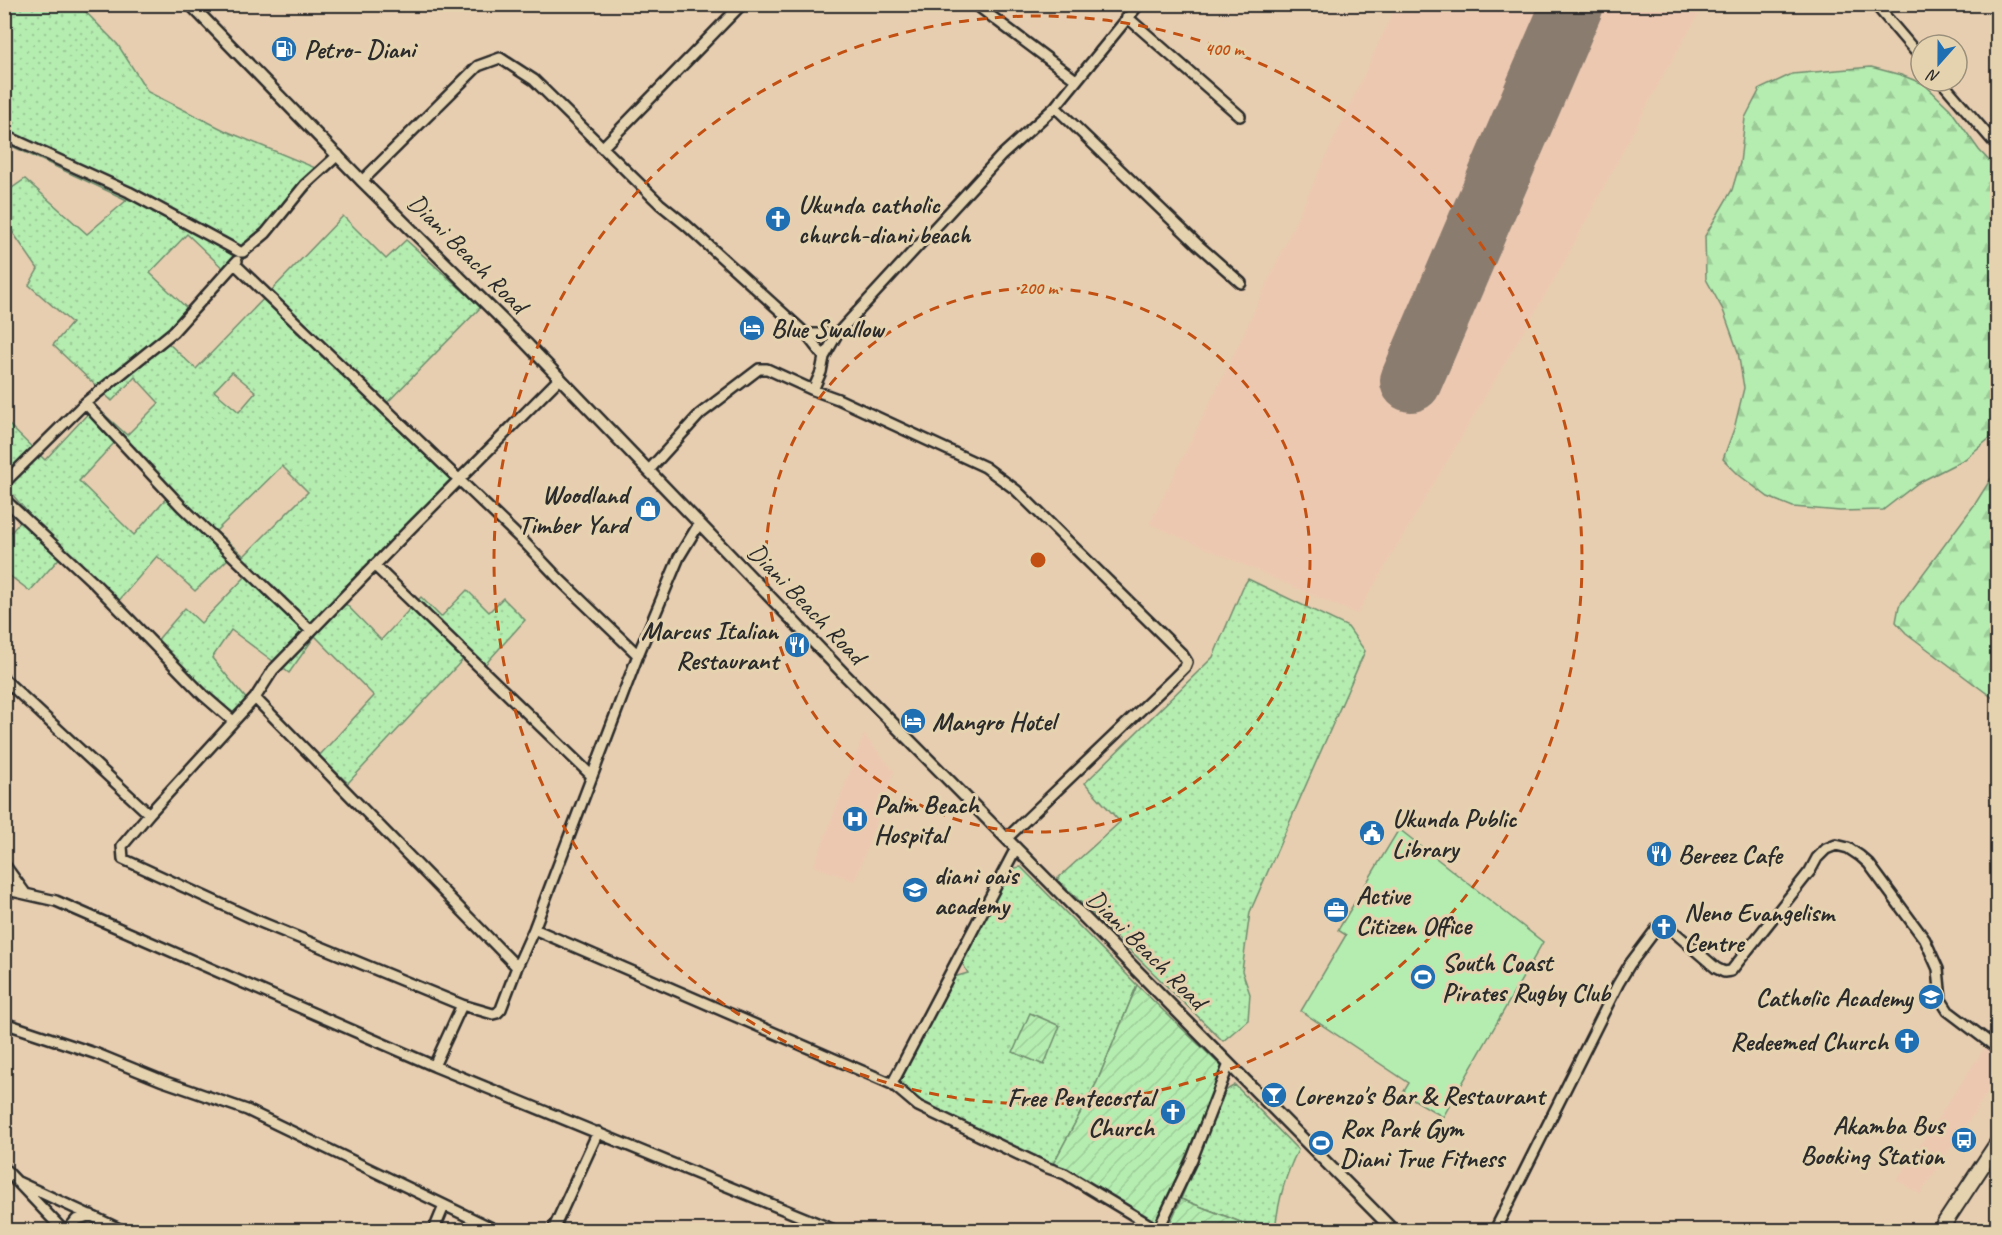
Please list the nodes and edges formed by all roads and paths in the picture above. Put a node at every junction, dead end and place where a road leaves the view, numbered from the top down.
1 (190, 4) edge
2 (742, 4) edge
3 (975, 4) edge
4 (1875, 4) edge
5 (1135, 6) edge
6 (1127, 17) junction
7 (1909, 44) edge
8 (1076, 80) junction
9 (1951, 93) edge
10 (1055, 107) junction
11 (1240, 116) dead end
12 (4, 135) edge
13 (1998, 147) edge
14 (602, 148) junction
15 (338, 155) junction
16 (363, 181) junction
17 (243, 252) junction
18 (235, 264) junction
19 (1241, 283) dead end
20 (806, 334) junction
21 (837, 334) junction
22 (824, 357) junction
23 (560, 378) junction
24 (813, 390) junction
25 (85, 403) junction
26 (649, 470) junction
27 (5, 480) edge
28 (459, 480) junction
29 (4, 499) edge
30 (699, 524) junction
31 (374, 565) junction
32 (311, 631) junction
33 (638, 655) junction
34 (4, 679) edge
35 (255, 699) junction
36 (233, 721) junction
37 (592, 776) junction
38 (149, 814) junction
39 (1006, 838) junction
40 (1016, 848) junction
41 (4, 864) edge
42 (25, 893) junction
43 (4, 895) edge
44 (534, 929) junction
45 (517, 967) junction
46 (462, 1005) junction
47 (4, 1023) edge
48 (1998, 1048) edge
49 (1229, 1065) junction
50 (434, 1066) junction
51 (892, 1084) junction
52 (598, 1132) junction
53 (1998, 1142) edge
54 (4, 1168) edge
55 (16, 1181) junction
56 (444, 1206) junction
57 (91, 1215) junction
58 (63, 1230) edge
59 (68, 1230) edge
60 (122, 1230) edge
61 (434, 1230) edge
62 (496, 1230) edge
63 (553, 1230) edge
64 (834, 1230) edge
65 (1158, 1230) edge
66 (1393, 1230) edge
67 (1495, 1230) edge
68 (1940, 1230) edge

1 - 15 main road, Diani Beach Road
2 - 14 street
3 - 8 street
4 - 7 street
5 - 6 street
6 - 8 street
6 - 11 street
8 - 10 street
9 - 13 street
10 - 19 street
10 - 21 street
12 - 17 street
14 - 16 street
14 - 20 street
15 - 16 main road, Diani Beach Road
15 - 17 street
16 - 23 main road, Diani Beach Road
17 - 18 street
18 - 25 street
18 - 28 street
20 - 21 street
20 - 22 street
21 - 22 street
22 - 24 street
23 - 26 main road, Diani Beach Road
23 - 28 street
24 - 26 street
24 - 39 street
25 - 27 street
25 - 32 street
26 - 30 main road, Diani Beach Road
28 - 31 street
28 - 33 street
29 - 36 street
30 - 33 street
30 - 39 main road, Diani Beach Road
31 - 32 street
31 - 37 street
32 - 35 street
33 - 37 street
34 - 38 street
35 - 36 street
35 - 45 street
36 - 38 street
37 - 44 street
38 - 46 street
39 - 40 main road, Diani Beach Road
40 - 49 main road, Diani Beach Road
40 - 51 street
41 - 42 street
42 - 43 street
42 - 50 street
44 - 45 street
44 - 51 street
45 - 46 street
46 - 50 street
47 - 56 street
48 - 67 street
49 - 65 street
49 - 66 main road, Diani Beach Road
50 - 52 street
51 - 65 street
52 - 63 street
52 - 64 street
53 - 68 highway
54 - 55 street
55 - 57 street
55 - 58 street
56 - 61 street
56 - 62 street
57 - 59 street
57 - 60 street

